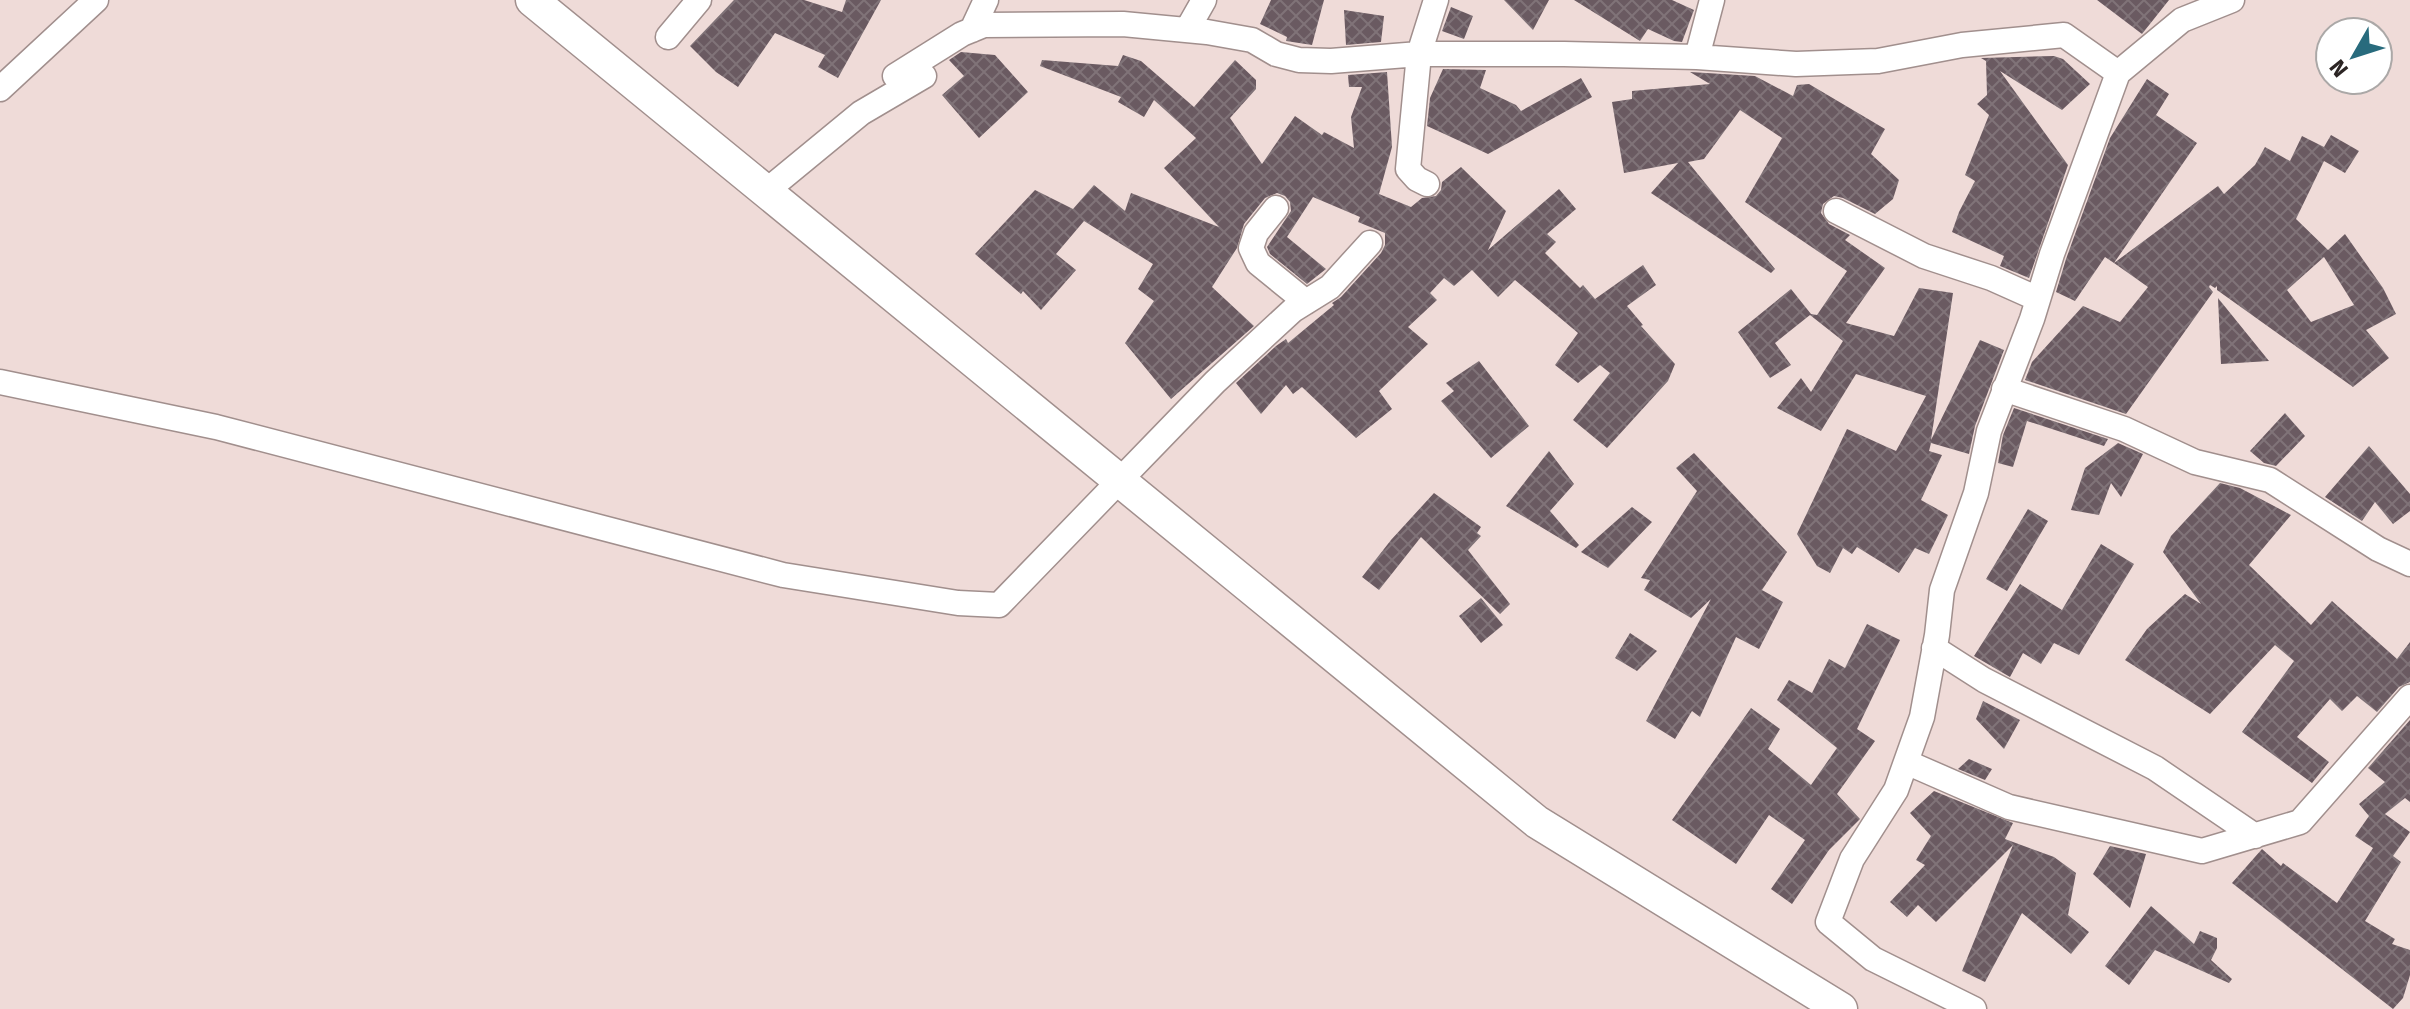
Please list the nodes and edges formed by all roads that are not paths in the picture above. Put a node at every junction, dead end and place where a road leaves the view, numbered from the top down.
1 (96, 0) edge
2 (532, 0) edge
3 (699, 0) edge
4 (986, 0) edge
5 (1204, 0) edge
6 (1436, 0) edge
7 (1712, 0) edge
8 (2232, 0) edge
9 (972, 30) junction
10 (1187, 30) junction
11 (668, 37) dead end
12 (1419, 54) junction
13 (1697, 57) junction
14 (942, 65) dead end
15 (2118, 73) junction
16 (895, 76) dead end
17 (0, 89) edge
18 (1427, 184) dead end
19 (765, 192) junction
20 (1276, 208) dead end
21 (1836, 211) dead end
22 (1370, 243) dead end
23 (2038, 299) junction
24 (1306, 302) junction
25 (0, 382) edge
26 (2004, 389) junction
27 (1120, 482) junction
28 (2410, 564) edge
29 (1934, 648) junction
30 (2410, 697) edge
31 (1906, 762) junction
32 (2255, 836) junction
33 (1841, 1009) edge
34 (1974, 1009) edge

1 - 17 street
2 - 19 street
3 - 11 street
4 - 9 street
5 - 10 street
6 - 12 street
7 - 13 street
8 - 15 street
9 - 10 street
9 - 16 street
10 - 12 street
12 - 13 street
12 - 18 street
13 - 15 street
14 - 19 street
15 - 23 street
19 - 27 street
20 - 24 street
21 - 23 street
22 - 24 street
23 - 26 street
24 - 27 street
25 - 27 street
26 - 28 street
26 - 29 street
27 - 33 street
29 - 31 street
29 - 32 street
30 - 32 street
31 - 32 street
31 - 34 street

